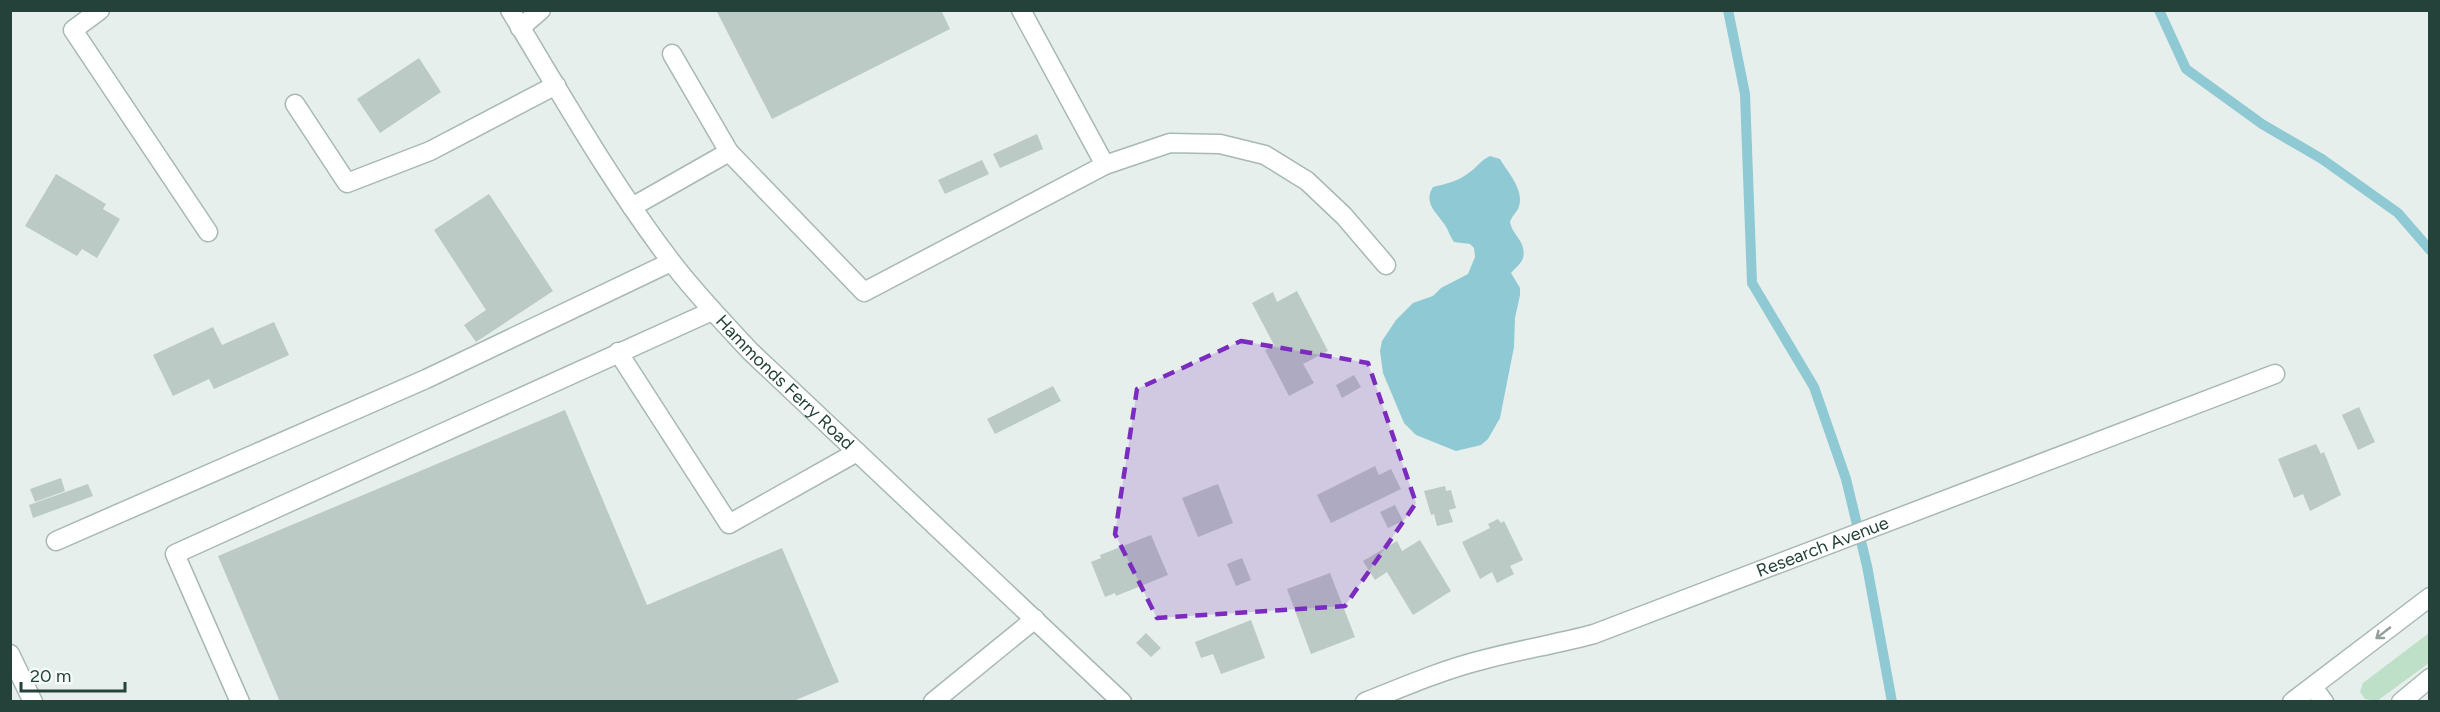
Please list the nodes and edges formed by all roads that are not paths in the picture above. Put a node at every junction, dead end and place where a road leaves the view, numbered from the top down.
1 (100, 10) edge
2 (510, 10) edge
3 (541, 10) edge
4 (1022, 10) edge
5 (520, 28) junction
6 (672, 54) dead end
7 (556, 85) junction
8 (295, 104) dead end
9 (729, 152) junction
10 (1105, 165) junction
11 (632, 207) junction
12 (208, 232) dead end
13 (671, 262) junction
14 (1386, 265) dead end
15 (712, 311) junction
16 (618, 352) junction
17 (2275, 374) dead end
18 (857, 452) junction
19 (56, 541) dead end
20 (2430, 597) edge
21 (1035, 619) junction
22 (10, 654) edge
23 (2430, 678) edge
24 (2313, 687) junction
25 (33, 702) edge
26 (240, 702) edge
27 (933, 702) edge
28 (1122, 702) edge
29 (1365, 702) edge
30 (2292, 702) edge
31 (2324, 702) edge
32 (2401, 702) edge

1 - 12 street
2 - 5 street, Hammonds Ferry Road
3 - 5 street
4 - 10 street
5 - 7 street, Hammonds Ferry Road
6 - 9 street
7 - 8 street
7 - 11 street, Hammonds Ferry Road
9 - 10 street
9 - 11 street
10 - 14 street
11 - 13 street, Hammonds Ferry Road
13 - 15 street, Hammonds Ferry Road
13 - 19 street
15 - 16 street
15 - 18 street, Hammonds Ferry Road
16 - 18 street
16 - 26 street
17 - 29 street, Research Avenue
18 - 21 street, Hammonds Ferry Road
20 -> 24 street
21 - 27 street
21 - 28 street, Hammonds Ferry Road
22 - 25 street
23 - 32 street
24 - 30 street
24 - 31 street

